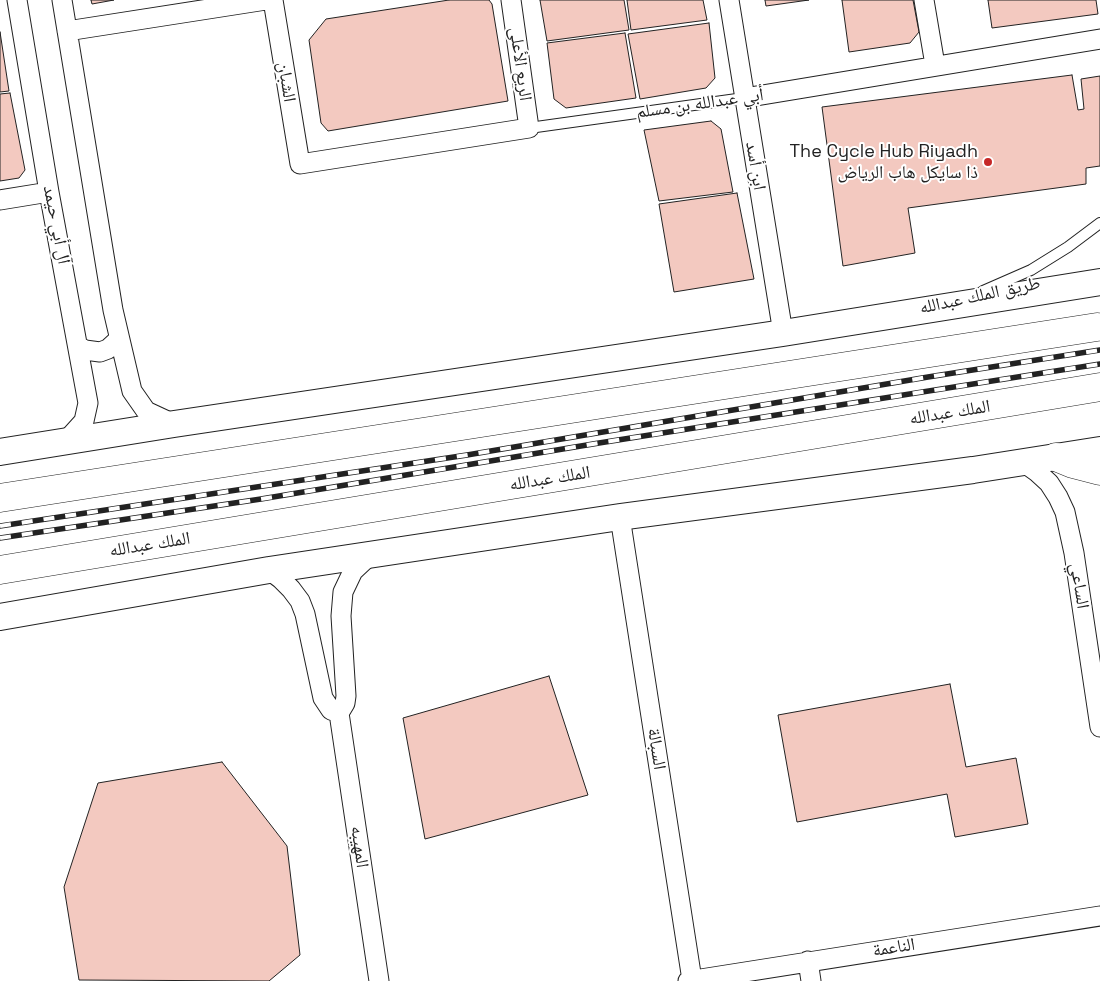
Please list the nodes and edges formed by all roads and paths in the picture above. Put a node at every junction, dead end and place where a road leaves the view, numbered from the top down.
1 (17, 0) edge
2 (62, 0) edge
3 (266, 0) edge
4 (273, 0) edge
5 (511, 0) edge
6 (729, 0) edge
7 (924, 0) edge
8 (67, 31) junction
9 (1100, 39) edge
10 (935, 65) junction
11 (744, 98) junction
12 (529, 128) junction
13 (300, 164) joint
14 (49, 192) junction
15 (0, 200) edge
16 (1100, 223) edge
17 (1100, 272) edge
18 (1100, 282) edge
19 (961, 300) junction
20 (1100, 300) edge
21 (861, 320) junction
22 (1097, 327) dead end
23 (788, 331) junction
24 (120, 339) junction
25 (78, 346) junction
26 (1100, 388) edge
27 (174, 424) junction
28 (1100, 431) edge
29 (64, 442) junction
30 (1100, 450) edge
31 (0, 452) edge
32 (1056, 457) junction
33 (1023, 462) junction
34 (972, 470) junction
35 (1100, 471) edge
36 (0, 498) edge
37 (620, 517) junction
38 (369, 556) junction
39 (0, 570) edge
40 (269, 570) junction
41 (0, 617) edge
42 (340, 713) junction
43 (1100, 726) edge
44 (1100, 916) edge
45 (808, 961) junction
46 (380, 981) edge
47 (690, 981) edge
48 (812, 981) edge

1 - 14 street, آل أبي حيمد
2 - 8 street
3 - 8 street
4 - 13 street, الشبان
5 - 12 street, الريع الأعلى
6 - 11 street, ابن أسد
7 - 10 street
8 - 24 street
9 - 10 street, أبي عبدالله بن مسلم
10 - 11 street, أبي عبدالله بن مسلم
11 - 12 lane, أبي عبدالله بن مسلم
11 - 23 street, ابن أسد
12 - 13 street, أبي عبدالله بن مسلم
14 - 15 street
14 - 25 street, آل أبي حيمد
16 - 19 lane
17 - 19 main road, طريق الملك عبدالله
18 - 21 main road
19 - 21 main road, طريق الملك عبدالله
20 - 23 main road
21 - 23 main road
22 - 36 main road
23 - 27 main road
24 - 25 street
24 - 27 street
25 - 29 street, آل أبي حيمد
26 - 39 main road, الملك عبدالله
27 - 29 main road
28 - 34 main road
29 - 31 main road
30 - 32 main road
32 - 33 main road
32 - 35 main road
33 - 34 main road
33 - 43 street, الساعي
34 - 37 main road
37 - 38 main road
37 - 47 street, السبالة
38 - 40 main road
38 - 42 street, المهيبه
40 - 41 main road
40 - 42 street
42 - 46 street, المهيبه
44 - 45 street, الناعمة
45 - 47 street, الناعمة
45 - 48 street

